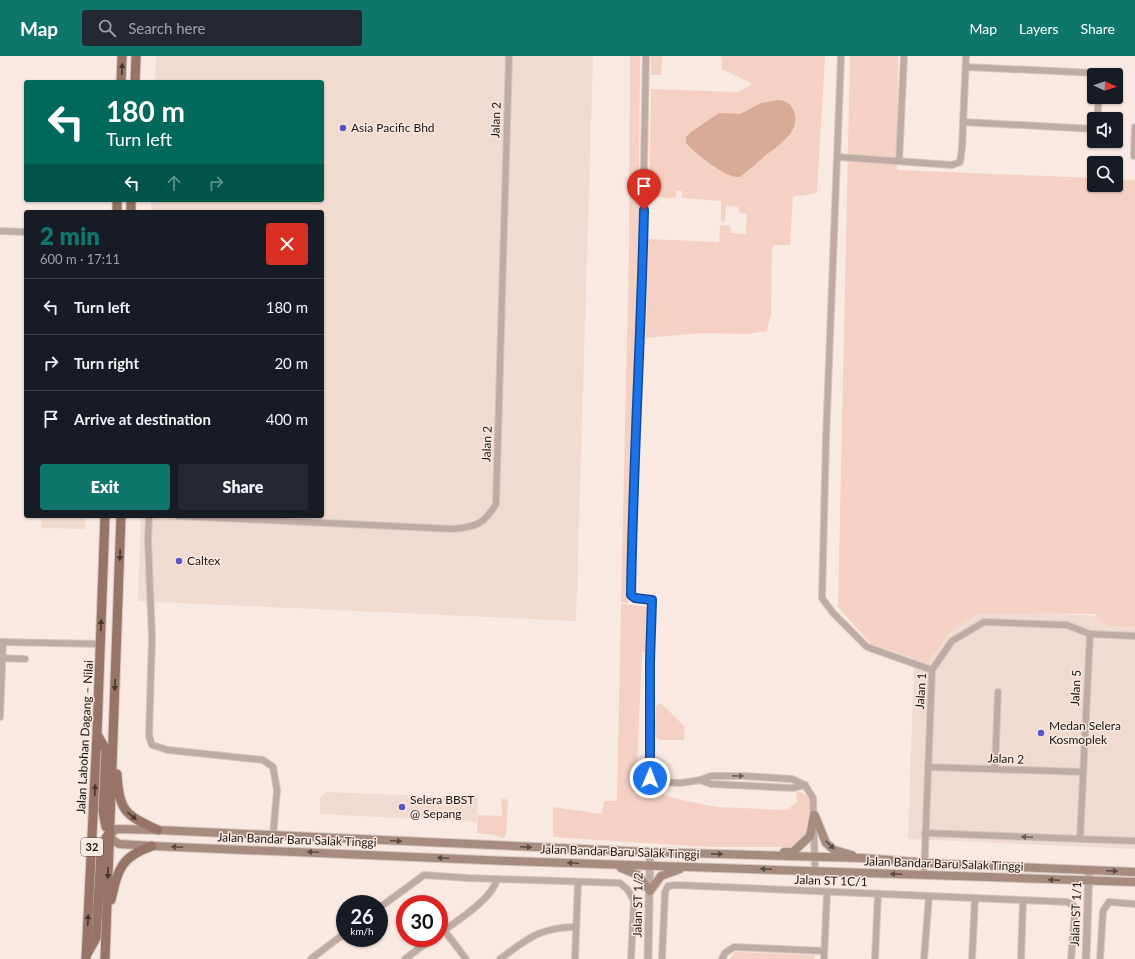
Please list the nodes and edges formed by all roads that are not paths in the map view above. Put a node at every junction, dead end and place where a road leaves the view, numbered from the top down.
1 (122, 56) edge
2 (136, 56) edge
3 (509, 56) edge
4 (646, 56) edge
5 (841, 56) edge
6 (904, 56) edge
7 (966, 56) edge
8 (966, 67) junction
9 (1087, 73) edge
10 (121, 80) edge
11 (135, 80) edge
12 (963, 122) junction
13 (1087, 128) edge
14 (1135, 128) edge
15 (1134, 156) dead end
16 (838, 157) junction
17 (899, 161) junction
18 (0, 231) edge
19 (24, 232) edge
20 (105, 518) edge
21 (121, 518) edge
22 (149, 518) edge
23 (220, 518) edge
24 (1090, 634) junction
25 (1135, 636) edge
26 (1, 642) edge
27 (101, 644) junction
28 (1, 658) edge
29 (25, 658) dead end
30 (932, 670) junction
31 (998, 692) dead end
32 (0, 717) edge
33 (97, 734) junction
34 (113, 740) junction
35 (928, 767) junction
36 (995, 769) junction
37 (1083, 772) junction
38 (700, 780) junction
39 (804, 785) junction
40 (814, 815) junction
41 (158, 830) junction
42 (217, 833) junction
43 (925, 833) junction
44 (109, 834) junction
45 (273, 836) junction
46 (1080, 839) junction
47 (1135, 840) edge
48 (152, 846) junction
49 (216, 848) junction
50 (650, 852) junction
51 (735, 854) junction
52 (815, 857) junction
53 (861, 858) junction
54 (925, 862) junction
55 (612, 865) junction
56 (650, 866) junction
57 (693, 866) junction
58 (1089, 870) junction
59 (815, 871) junction
60 (1135, 872) edge
61 (924, 876) junction
62 (497, 879) junction
63 (1089, 881) junction
64 (578, 882) junction
65 (1135, 882) edge
66 (650, 891) junction
67 (827, 892) junction
68 (878, 894) junction
69 (929, 896) junction
70 (975, 898) junction
71 (1023, 900) junction
72 (388, 901) edge
73 (1135, 904) edge
74 (448, 927) edge
75 (576, 927) junction
76 (106, 939) junction
77 (448, 939) edge
78 (336, 940) edge
79 (421, 947) edge
80 (824, 951) junction
81 (86, 958) edge
82 (502, 958) edge
83 (105, 959) edge
84 (311, 959) edge
85 (405, 959) edge
86 (466, 959) edge
87 (575, 959) edge
88 (632, 959) edge
89 (648, 959) edge
90 (662, 959) edge
91 (722, 959) edge
92 (824, 959) edge
93 (875, 959) edge
94 (924, 959) edge
95 (972, 959) edge
96 (1020, 959) edge
97 (1071, 959) edge
98 (1086, 959) edge
99 (1100, 959) edge

10 -> 1 main road
2 - 11 main road
3 - 23 street, Jalan 2
4 - 38 street
5 - 16 street
6 - 17 street
7 - 8 street
8 - 9 street
8 - 12 street
12 - 13 street
12 - 17 street
14 - 15 street
16 - 17 street
16 - 30 street
18 - 19 street
27 -> 20 main road, Jalan Labohan Dagang ‒ Nilai / 32
21 -> 34 main road, 32
22 - 45 street
24 - 25 street, Jalan 1
24 - 30 street, Jalan 1
24 - 37 street, Jalan 5
26 - 27 street
26 - 28 street
27 - 33 main road, Jalan Labohan Dagang ‒ Nilai / 32
28 - 29 street
28 - 32 street
30 - 35 street, Jalan 1
31 - 36 street
33 - 44 main road
81 -> 33 main road, Jalan Labohan Dagang ‒ Nilai / 32
34 -> 41 main road
34 - 44 main road, 32
35 - 36 street, Jalan 2
35 - 43 street, Jalan 1
36 - 37 street, Jalan 2
37 - 46 street, Jalan 5
38 - 39 street
38 -> 39 street
39 - 40 street
40 - 51 main road
40 - 52 street
40 -> 53 main road
41 - 42 main road, Jalan Bandar Baru Salak Tinggi
41 - 44 main road, Jalan Bandar Baru Salak Tinggi
42 - 45 main road, Jalan Bandar Baru Salak Tinggi
42 - 49 main road
46 -> 43 street
43 - 54 street, Jalan 1
44 - 48 main road, Jalan Bandar Baru Salak Tinggi
44 -> 76 main road, 32
44 - 81 main road
45 -> 50 main road, Jalan Bandar Baru Salak Tinggi
46 - 47 street
49 -> 48 main road, Jalan Bandar Baru Salak Tinggi
48 - 76 main road
55 -> 49 main road, Jalan Bandar Baru Salak Tinggi
50 -> 51 main road, Jalan Bandar Baru Salak Tinggi
50 - 56 street, Jalan ST 1/2
51 - 52 main road, Jalan Bandar Baru Salak Tinggi
52 - 53 main road, Jalan Bandar Baru Salak Tinggi
52 - 59 street
53 - 54 main road, Jalan Bandar Baru Salak Tinggi
54 - 58 main road, Jalan Bandar Baru Salak Tinggi
54 - 61 street, Jalan 1
55 - 56 main road, Jalan Bandar Baru Salak Tinggi
55 - 66 main road
56 - 57 main road, Jalan Bandar Baru Salak Tinggi
56 - 66 street, Jalan ST 1/2
59 -> 57 main road, Jalan Bandar Baru Salak Tinggi
57 - 66 main road
58 -> 60 main road, Jalan Bandar Baru Salak Tinggi
58 - 63 street, Jalan ST 1/1
61 -> 59 main road, Jalan Bandar Baru Salak Tinggi
63 -> 61 main road, Jalan Bandar Baru Salak Tinggi
62 - 64 street
62 - 72 street
62 - 74 street
63 - 65 main road, Jalan Bandar Baru Salak Tinggi
63 - 98 street, Jalan ST 1/1
64 - 75 street
64 - 88 street
66 - 89 street, Jalan ST 1/2
67 - 68 street, Jalan ST 1C/1
67 - 80 street
67 - 90 street, Jalan ST 1C/1
68 - 69 street, Jalan ST 1C/1
68 - 93 street
69 - 70 street, Jalan ST 1C/1
69 - 94 street
70 - 71 street, Jalan ST 1C/1
70 - 95 street
71 - 96 street
71 - 97 street, Jalan ST 1C/1
73 - 99 street
75 - 82 street
75 - 87 street
76 - 83 main road, 32
77 - 86 street
78 - 84 street
79 - 85 street
80 - 91 street
80 - 92 street

